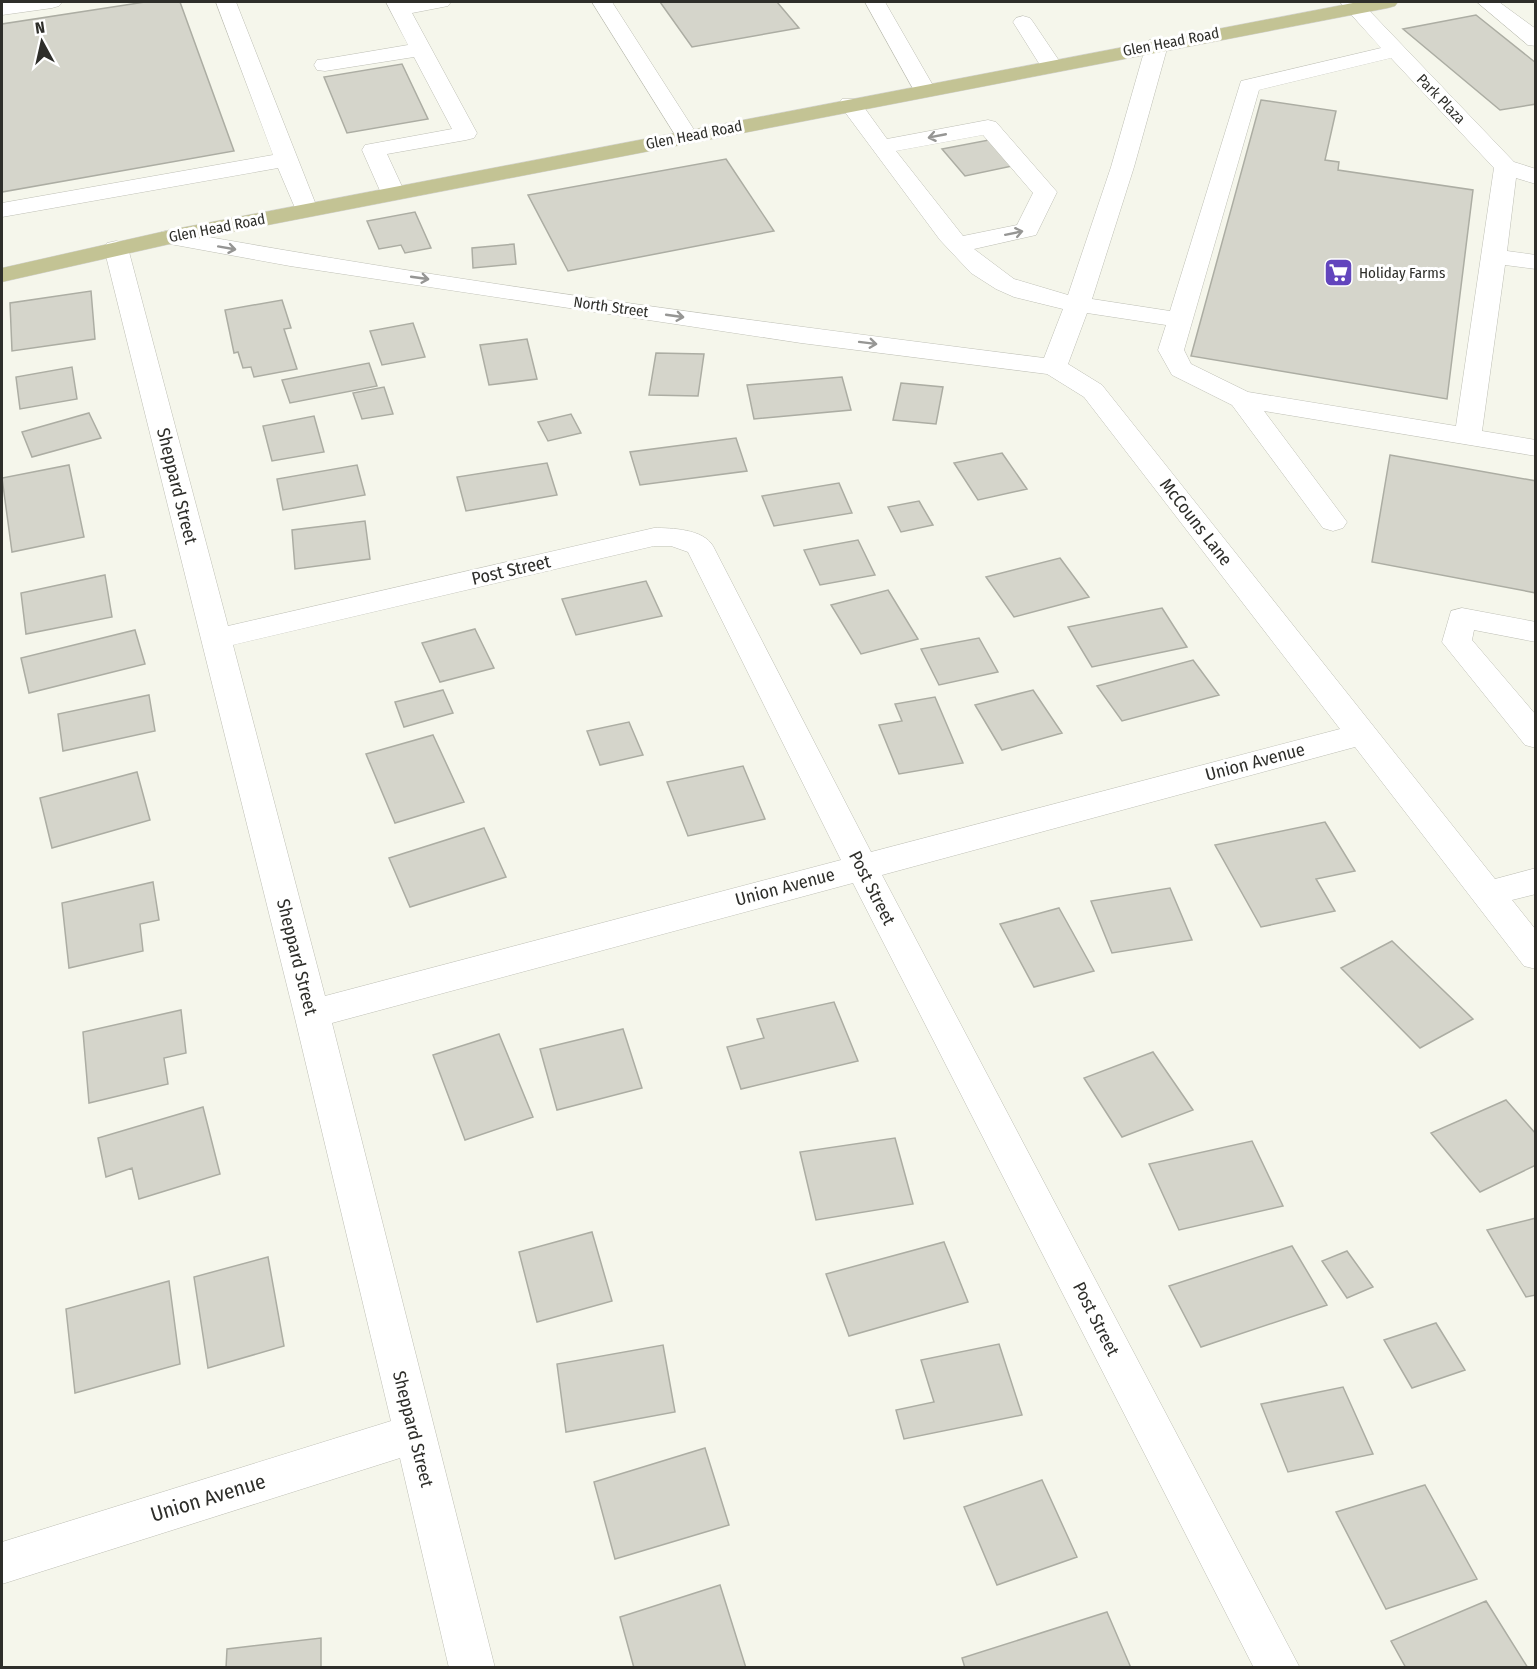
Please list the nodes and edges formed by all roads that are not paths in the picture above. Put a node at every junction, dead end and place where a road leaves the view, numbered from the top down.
1 (52, 2) edge
2 (226, 2) edge
3 (441, 2) edge
4 (602, 2) edge
5 (875, 2) edge
6 (1388, 2) edge
7 (1487, 2) edge
8 (1353, 4) edge
9 (398, 5) edge
10 (2, 9) edge
11 (1023, 22) dead end
12 (1536, 39) edge
13 (1158, 45) junction
14 (421, 49) junction
15 (1394, 51) junction
16 (325, 65) dead end
17 (1051, 65) junction
18 (924, 89) junction
19 (850, 104) junction
20 (687, 136) junction
21 (881, 147) junction
22 (288, 159) junction
23 (1506, 167) junction
24 (1536, 177) edge
25 (393, 193) junction
26 (2, 210) edge
27 (306, 210) junction
28 (170, 237) junction
29 (957, 245) junction
30 (116, 248) junction
31 (1494, 255) junction
32 (1536, 262) edge
33 (2, 275) edge
34 (1079, 303) junction
35 (1180, 320) junction
36 (1054, 367) junction
37 (1241, 399) junction
38 (1468, 435) junction
39 (1536, 448) edge
40 (1333, 522) dead end
41 (1536, 632) edge
42 (216, 639) junction
43 (1363, 734) junction
44 (1536, 736) edge
45 (861, 866) junction
46 (1536, 881) edge
47 (1487, 894) junction
48 (1536, 956) edge
49 (312, 1014) junction
50 (414, 1434) junction
51 (2, 1563) edge
52 (472, 1668) edge
53 (1278, 1668) edge

1 - 10 street
2 - 22 street
3 - 9 street
4 - 20 street
5 - 18 street
6 - 8 main road, Glen Head Road
7 - 12 street
8 - 13 main road, Glen Head Road
8 - 15 street, Park Plaza
9 - 14 street
11 - 17 street
13 - 17 main road, Glen Head Road
13 - 34 street
14 - 16 street
14 - 25 street
15 - 23 street, Park Plaza
15 - 35 street
17 - 18 main road, Glen Head Road
18 - 19 main road, Glen Head Road
19 - 20 main road, Glen Head Road
19 - 21 street
20 - 25 main road, Glen Head Road
21 - 29 street
29 -> 21 street
22 - 26 street
22 - 27 street
23 - 24 street, Park Plaza
23 - 31 street
25 - 27 main road, Glen Head Road
27 - 28 main road, Glen Head Road
28 - 30 main road, Glen Head Road
28 -> 36 street, North Street
29 - 34 street
30 - 33 main road, Glen Head Road
30 - 42 street, Sheppard Street
31 - 32 street
31 - 38 street
34 - 35 street
34 - 36 street
35 - 37 street
36 - 43 street, McCouns Lane
37 - 38 street
37 - 40 street
38 - 39 street
41 - 44 street
42 - 45 street, Post Street
42 - 49 street, Sheppard Street
43 - 45 street, Union Avenue
43 - 47 street, McCouns Lane
45 - 49 street, Union Avenue
45 - 53 street, Post Street
46 - 47 street
47 - 48 street, McCouns Lane
49 - 50 street, Sheppard Street
50 - 51 street, Union Avenue
50 - 52 street, Sheppard Street

